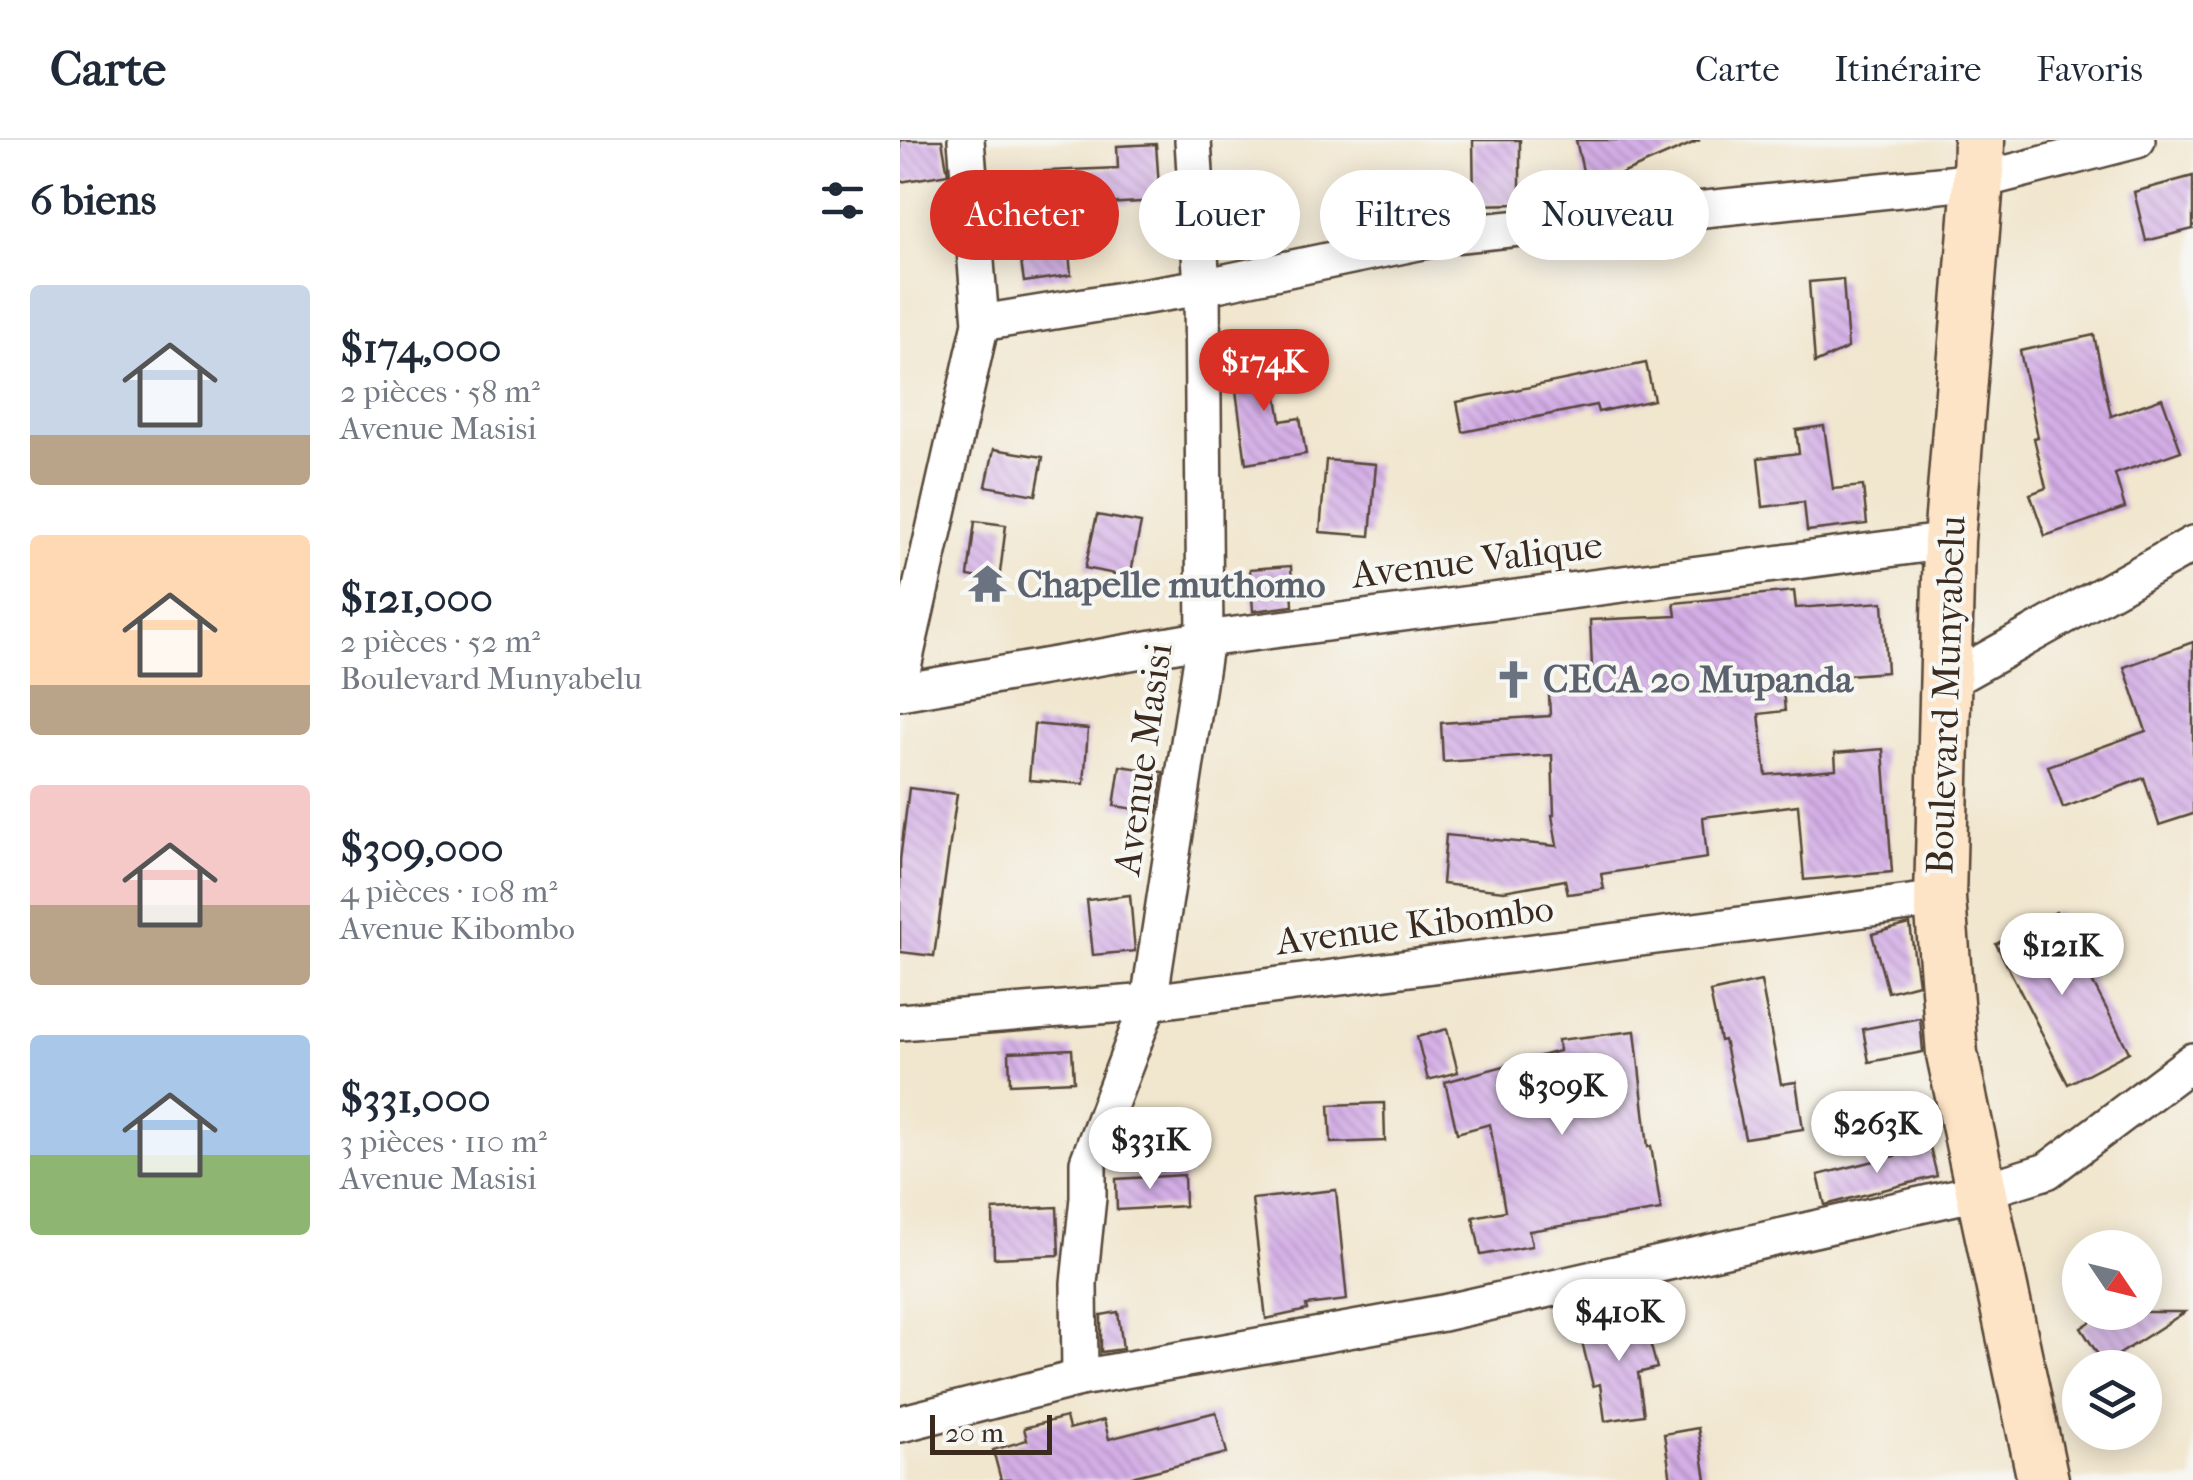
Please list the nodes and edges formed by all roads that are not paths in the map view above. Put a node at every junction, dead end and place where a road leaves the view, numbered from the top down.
1 (966, 140) edge
2 (1193, 140) edge
3 (2137, 140) edge
4 (1979, 161) edge
5 (1202, 287) junction
6 (981, 323) junction
7 (1949, 541) junction
8 (2193, 544) edge
9 (1204, 638) junction
10 (900, 680) edge
11 (1945, 683) junction
12 (900, 692) edge
13 (1940, 898) junction
14 (1149, 1002) junction
15 (900, 1022) edge
16 (2193, 1061) edge
17 (1982, 1192) junction
18 (1080, 1378) junction
19 (900, 1424) edge
20 (2044, 1480) edge

1 - 6 street
2 - 5 street, Avenue Masisi
3 - 4 street
4 - 5 street
4 - 7 street, Boulevard Munyabelu
5 - 6 street
5 - 9 street, Avenue Masisi
6 - 10 street
7 - 9 street, Avenue Valique
7 - 11 street, Boulevard Munyabelu
8 - 11 street
9 - 12 street, Avenue Valique
9 - 14 street, Avenue Masisi
11 - 13 street, Boulevard Munyabelu
13 - 14 street, Avenue Kibombo
13 - 17 street, Boulevard Munyabelu
14 - 15 street, Avenue Kibombo
14 - 18 street, Avenue Masisi
16 - 17 street
17 - 18 street
17 - 20 street, Boulevard Munyabelu
18 - 19 street

